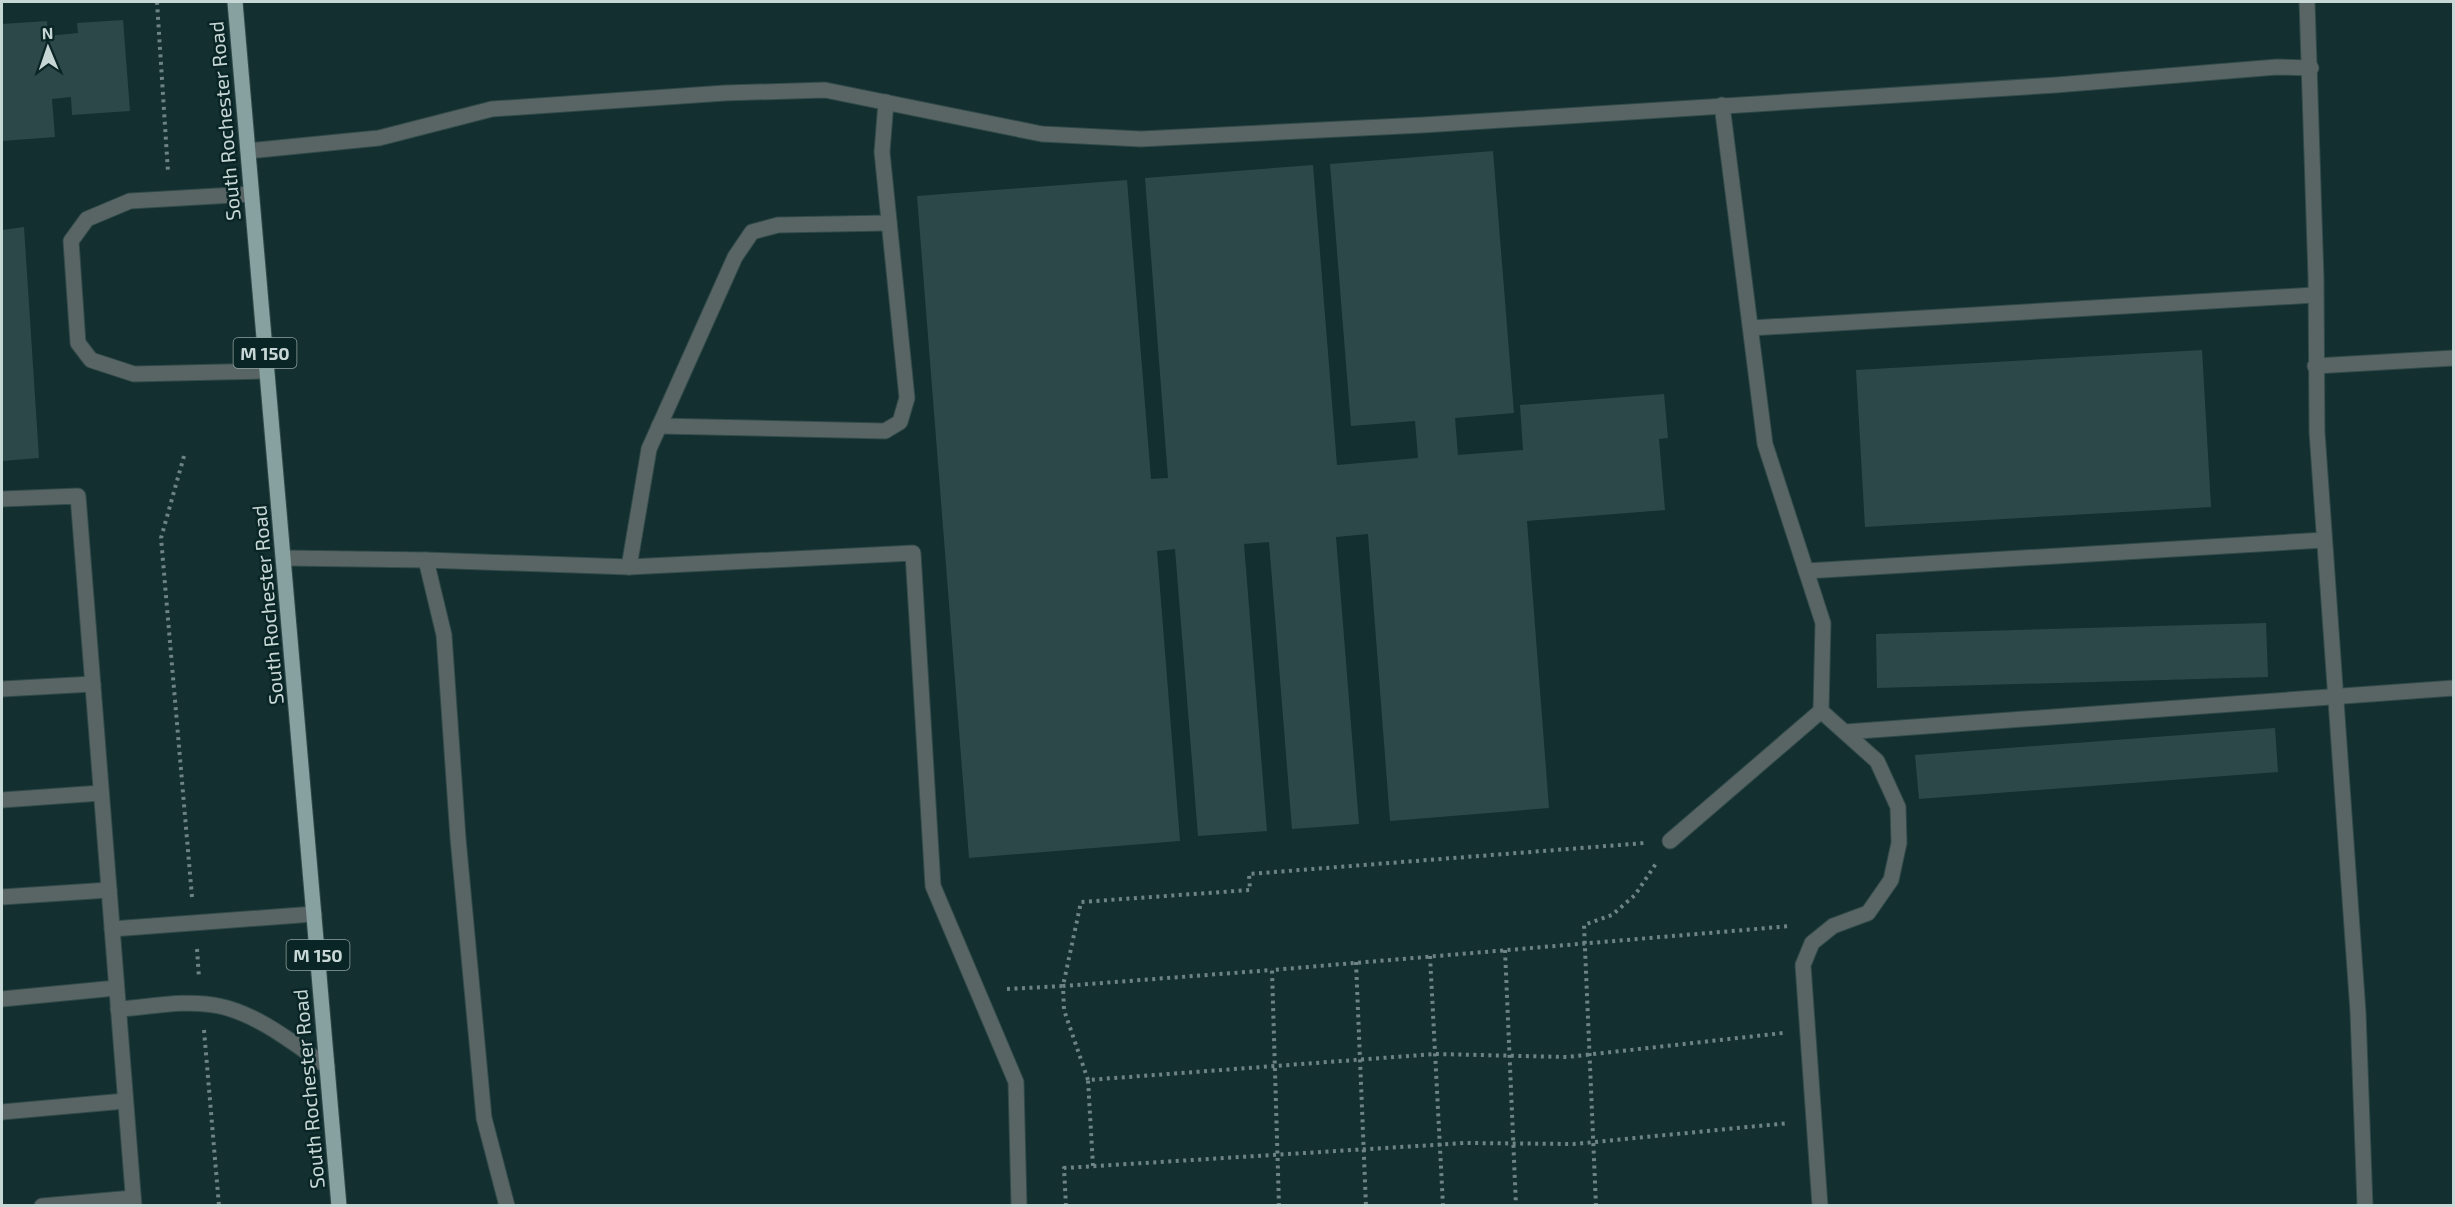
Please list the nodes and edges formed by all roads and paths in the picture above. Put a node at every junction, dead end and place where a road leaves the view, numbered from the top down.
1 (157, 2) edge
2 (235, 2) edge
3 (2307, 2) edge
4 (2311, 68) junction
5 (886, 102) junction
6 (1722, 105) junction
7 (249, 151) junction
8 (168, 170) dead end
9 (251, 194) junction
10 (889, 223) junction
11 (2314, 295) junction
12 (1751, 328) junction
13 (2454, 358) edge
14 (2315, 366) junction
15 (266, 371) junction
16 (659, 426) junction
17 (184, 456) dead end
18 (2, 499) edge
19 (2324, 540) junction
20 (284, 558) junction
21 (426, 560) junction
22 (629, 567) junction
23 (1806, 571) junction
24 (93, 684) junction
25 (2454, 688) edge
26 (2, 689) edge
27 (2335, 695) junction
28 (1821, 711) junction
29 (1845, 732) junction
30 (101, 793) junction
31 (2, 800) edge
32 (1670, 842) junction
33 (109, 890) junction
34 (2, 897) edge
35 (193, 901) dead end
36 (314, 914) junction
37 (1798, 925) dead end
38 (112, 929) junction
39 (1585, 943) junction
40 (196, 944) dead end
41 (1505, 950) junction
42 (1430, 956) junction
43 (1356, 962) junction
44 (1272, 970) junction
45 (1063, 986) junction
46 (117, 988) junction
47 (200, 989) dead end
48 (978, 990) junction
49 (2, 999) edge
50 (118, 1009) junction
51 (203, 1019) dead end
52 (1807, 1030) junction
53 (1435, 1054) junction
54 (1589, 1055) junction
55 (1510, 1056) junction
56 (1360, 1060) junction
57 (327, 1066) junction
58 (1275, 1066) junction
59 (1088, 1080) junction
60 (126, 1101) junction
61 (2, 1112) edge
62 (1814, 1121) junction
63 (1593, 1143) junction
64 (1440, 1144) junction
65 (1514, 1144) junction
66 (1364, 1149) junction
67 (1278, 1154) junction
68 (1093, 1166) junction
69 (133, 1202) edge
70 (42, 1206) edge
71 (219, 1206) edge
72 (339, 1206) edge
73 (507, 1206) edge
74 (1019, 1206) edge
75 (1066, 1206) edge
76 (1279, 1206) edge
77 (1366, 1206) edge
78 (1443, 1206) edge
79 (1516, 1206) edge
80 (1596, 1206) edge
81 (1820, 1206) edge
82 (2365, 1206) edge

1 - 8 path
2 - 7 main road, South Rochester Road / M 150
3 - 4 lane
4 - 6 lane
4 - 11 lane
5 - 6 lane
5 - 7 lane
5 - 10 lane
6 - 12 lane
7 - 9 main road, South Rochester Road / M 150
9 - 15 main road, South Rochester Road / M 150
9 - 15 lane
10 - 16 lane
10 - 16 lane
11 - 12 lane
11 - 14 lane
12 - 23 lane
13 - 14 lane
14 - 19 lane
15 - 20 main road, South Rochester Road / M 150
16 - 22 lane
17 - 35 path
18 - 24 lane
19 - 23 lane
19 - 27 lane
20 - 21 lane
20 - 36 main road, South Rochester Road / M 150
21 - 22 lane
21 - 73 lane
22 - 48 lane
23 - 28 lane
24 - 26 lane
24 - 30 lane
25 - 27 lane
27 - 29 lane
27 - 82 lane
28 - 29 lane
28 - 32 lane
29 - 52 lane
30 - 31 lane
30 - 33 lane
32 - 39 path
32 - 45 path
33 - 34 lane
33 - 38 lane
36 - 38 lane
36 - 57 main road, South Rochester Road / M 150
37 - 39 path
38 - 46 lane
39 - 41 path
39 - 54 path
40 - 47 path
41 - 42 path
41 - 55 path
42 - 43 path
42 - 53 path
43 - 44 path
43 - 56 path
44 - 45 path
44 - 58 path
45 - 48 path
45 - 59 path
46 - 49 lane
46 - 50 lane
48 - 74 lane
50 - 57 lane
50 - 60 lane
51 - 71 path
52 - 54 path
52 - 62 lane
53 - 55 path
53 - 56 path
53 - 64 path
54 - 55 path
54 - 63 path
55 - 65 path
56 - 58 path
56 - 66 path
57 - 72 main road, South Rochester Road / M 150
58 - 59 path
58 - 67 path
59 - 68 path
60 - 61 lane
60 - 69 lane
62 - 63 path
62 - 81 lane
63 - 65 path
63 - 80 path
64 - 65 path
64 - 66 path
64 - 78 path
65 - 79 path
66 - 67 path
66 - 77 path
67 - 68 path
67 - 76 path
68 - 75 path
69 - 70 lane

